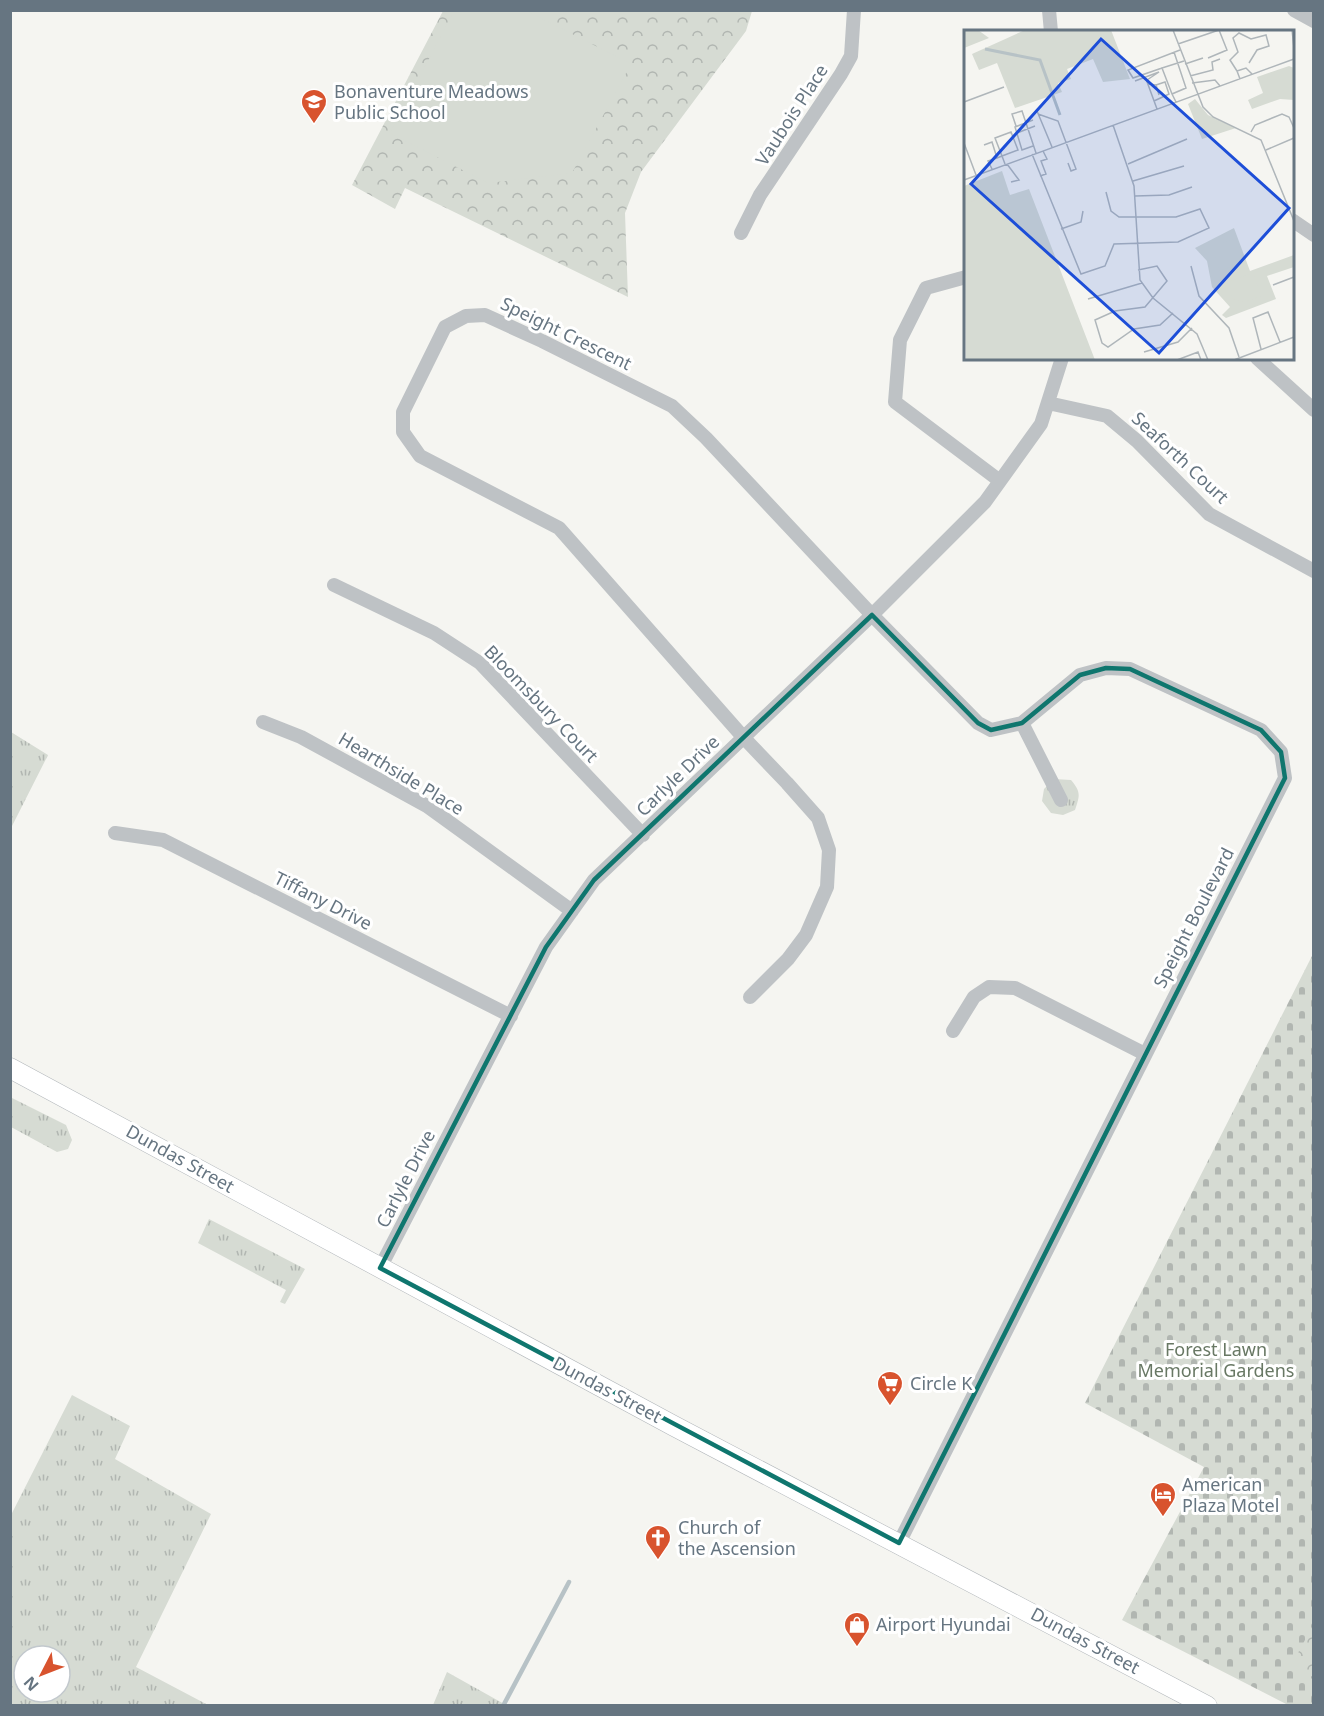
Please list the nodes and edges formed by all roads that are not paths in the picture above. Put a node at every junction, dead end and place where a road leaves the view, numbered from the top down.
1 (854, 10) edge
2 (1049, 10) edge
3 (1294, 10) edge
4 (1314, 21) edge
5 (1051, 30) edge
6 (1294, 221) edge
7 (741, 233) dead end
8 (1314, 235) edge
9 (964, 278) edge
10 (1061, 360) edge
11 (1259, 360) edge
12 (1048, 403) junction
13 (1314, 410) edge
14 (1000, 481) junction
15 (1314, 571) edge
16 (334, 585) dead end
17 (872, 615) junction
18 (263, 722) dead end
19 (1022, 723) junction
20 (744, 738) junction
21 (1061, 800) dead end
22 (115, 833) dead end
23 (643, 835) junction
24 (572, 911) junction
25 (750, 998) dead end
26 (511, 1016) junction
27 (953, 1031) dead end
28 (1145, 1054) junction
29 (10, 1068) edge
30 (380, 1268) junction
31 (899, 1543) junction
32 (1207, 1706) edge

1 - 7 street, Vaubois Place
2 - 5 street
3 - 4 street
6 - 8 street
9 - 14 street
10 - 12 street, Carlyle Drive
11 - 13 street
12 - 14 street, Carlyle Drive
12 - 15 street, Seaforth Court
14 - 17 street, Carlyle Drive
16 - 23 street, Bloomsbury Court
17 - 19 street, Speight Boulevard
17 - 20 street, Carlyle Drive
17 - 20 street, Speight Crescent
18 - 24 street, Hearthside Place
19 - 21 street
19 - 28 street, Speight Boulevard
20 - 23 street, Carlyle Drive
20 - 25 street, Speight Crescent
22 - 26 street, Tiffany Drive
23 - 24 street, Carlyle Drive
24 - 26 street, Carlyle Drive
26 - 30 street, Carlyle Drive
27 - 28 street
28 - 31 street, Speight Boulevard
29 - 30 main road, Dundas Street
30 - 31 main road, Dundas Street
31 - 32 main road, Dundas Street

